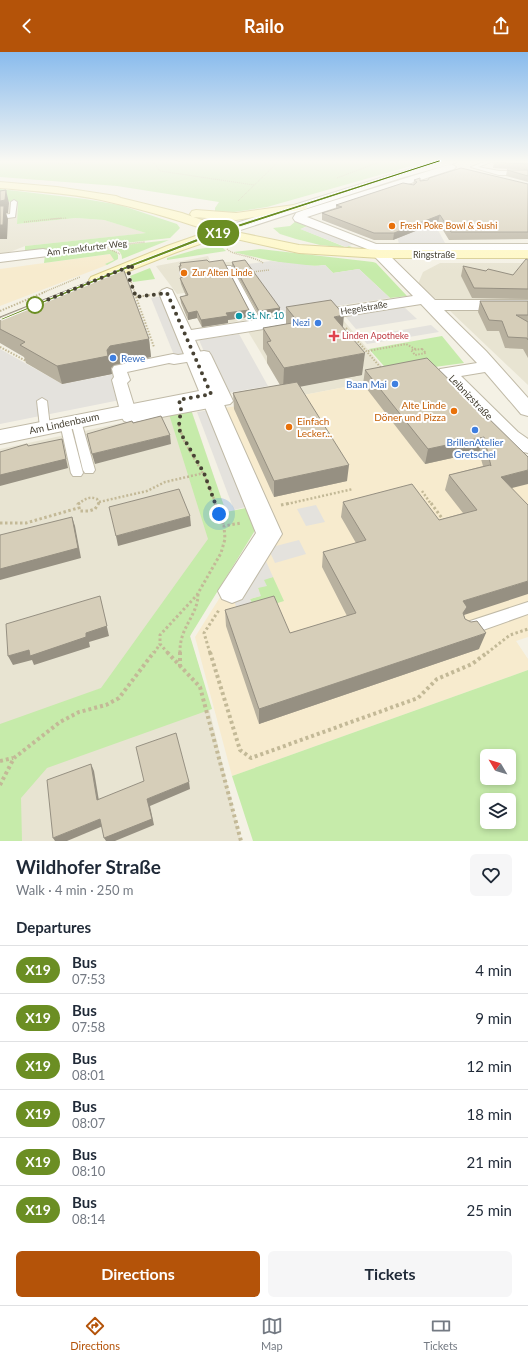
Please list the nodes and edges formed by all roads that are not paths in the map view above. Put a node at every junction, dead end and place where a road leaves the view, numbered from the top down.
1 (106, 198) edge
2 (336, 198) edge
3 (353, 198) edge
4 (14, 202) dead end
5 (302, 210) junction
6 (182, 214) junction
7 (279, 214) junction
8 (0, 217) edge
9 (236, 226) junction
10 (221, 232) junction
11 (290, 242) junction
12 (272, 244) junction
13 (528, 248) edge
14 (172, 249) junction
15 (341, 252) junction
16 (43, 253) road end
17 (380, 254) junction
18 (528, 254) edge
19 (446, 255) junction
20 (0, 258) edge
21 (138, 263) junction
22 (230, 271) edge
23 (407, 282) junction
24 (85, 284) edge
25 (167, 293) road end
26 (427, 302) junction
27 (528, 305) edge
28 (260, 325) junction
29 (186, 336) junction
30 (195, 356) junction
31 (490, 366) junction
32 (213, 398) junction
33 (42, 402) dead end
34 (525, 403) edge
35 (128, 410) junction
36 (71, 422) junction
37 (45, 427) junction
38 (0, 437) edge
39 (528, 446) edge
40 (89, 470) dead end
41 (77, 473) dead end
42 (232, 591) road end
43 (528, 608) edge
44 (466, 629) edge

1 - 6 main road
2 - 5 street
3 - 5 street
4 - 8 lane
5 - 6 main road
5 - 7 street
5 - 13 street
6 - 9 main road, Ringstraße
6 - 10 main road, Ringstraße
6 - 14 main road
7 - 9 street
7 - 11 main road
9 - 10 street
9 - 11 main road, Ringstraße
10 - 12 main road, Ringstraße
10 - 14 main road
11 - 15 main road, Ringstraße
12 - 15 main road, Ringstraße
12 - 21 main road
14 - 21 main road
15 - 17 main road, Ringstraße
16 - 20 street, Am Frankfurter Weg
17 - 19 main road, Ringstraße
17 - 23 street
18 - 19 main road, Ringstraße
19 - 23 street
21 - 24 main road
22 - 28 lane
23 - 26 street
25 - 29 street
26 - 27 street, Hegelstraße
26 - 28 street, Hegelstraße
26 - 31 street
28 - 29 street, Hegelstraße
29 - 30 street
30 - 32 street
30 - 35 street
31 - 34 street
31 - 39 street, Leibnizstraße
32 - 35 street, Am Lindenbaum
32 - 35 street
32 - 42 street
33 - 37 lane
35 - 36 street, Am Lindenbaum
36 - 37 street, Am Lindenbaum
36 - 40 lane
36 - 41 lane
37 - 38 street, Am Lindenbaum
43 - 44 lane

